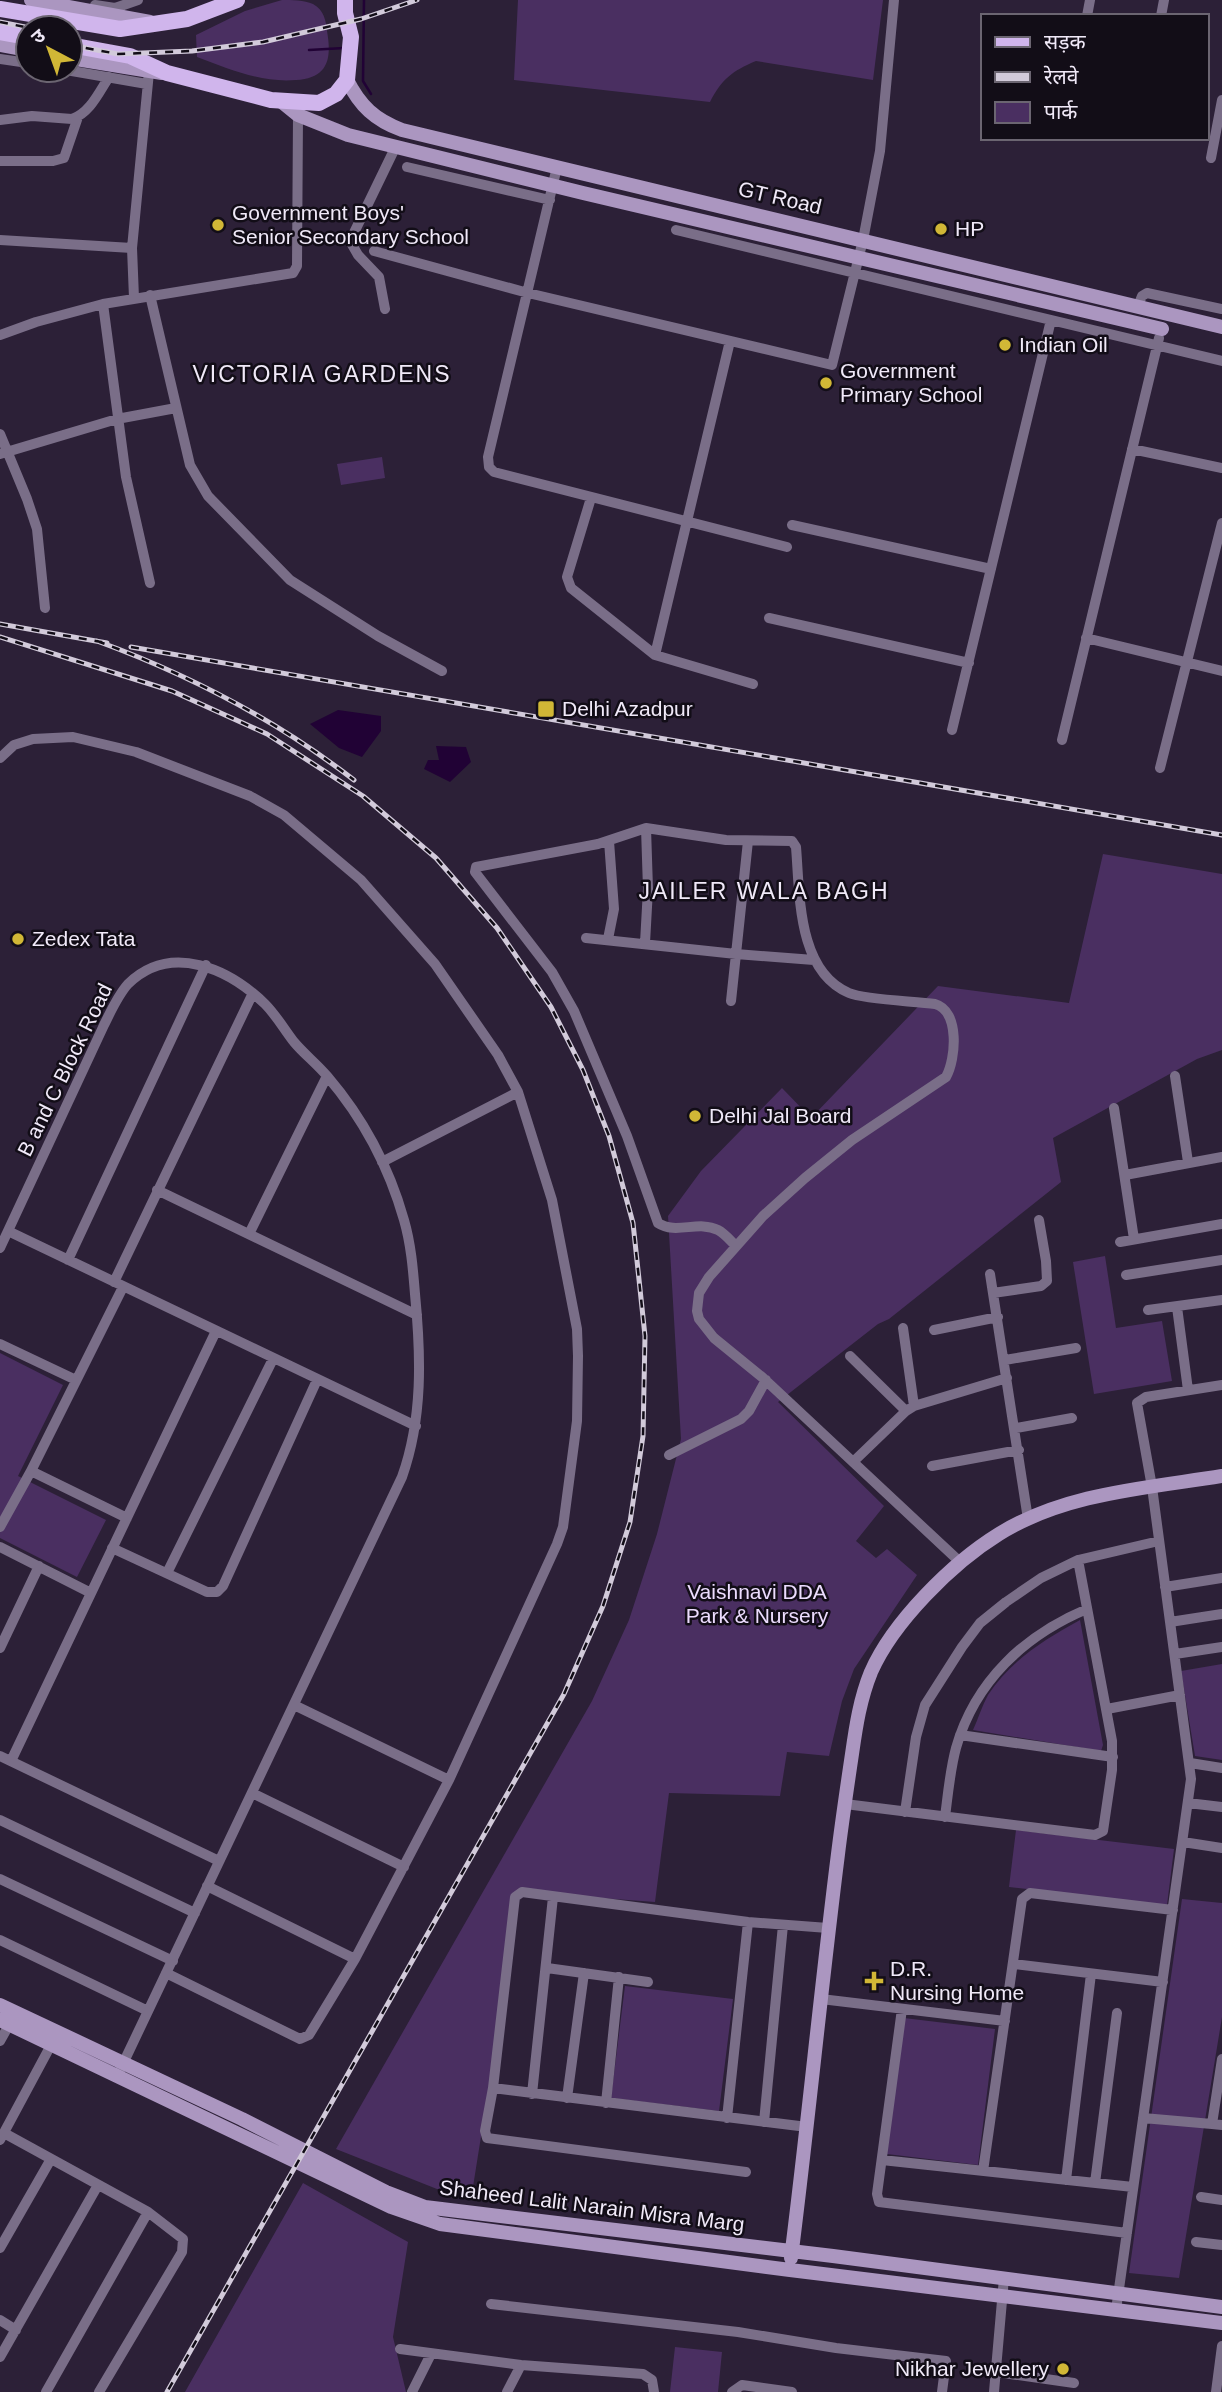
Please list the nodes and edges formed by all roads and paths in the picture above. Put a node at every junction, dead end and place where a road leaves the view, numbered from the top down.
1 (31, 0) edge
2 (68, 0) edge
3 (138, 0) edge
4 (237, 0) edge
5 (330, 0) edge
6 (894, 0) edge
7 (345, 6) edge
8 (0, 9) edge
9 (154, 23) junction
10 (84, 48) edge
11 (84, 62) edge
12 (84, 73) edge
13 (167, 73) junction
14 (109, 77) junction
15 (148, 78) junction
16 (347, 80) junction
17 (1222, 100) edge
18 (282, 102) junction
19 (298, 115) junction
20 (78, 117) junction
21 (0, 120) edge
22 (397, 146) junction
23 (1211, 158) dead end
24 (0, 161) edge
25 (407, 167) dead end
26 (557, 167) junction
27 (551, 193) junction
28 (676, 230) dead end
29 (0, 240) edge
30 (863, 240) junction
31 (132, 248) junction
32 (374, 251) dead end
33 (859, 258) junction
34 (855, 273) junction
35 (528, 293) junction
36 (150, 295) junction
37 (134, 298) junction
38 (103, 304) junction
39 (1138, 306) junction
40 (385, 309) dead end
41 (1222, 309) edge
42 (1051, 320) junction
43 (1222, 327) edge
44 (1162, 329) joint
45 (0, 335) edge
46 (730, 341) junction
47 (1158, 345) junction
48 (1222, 361) edge
49 (176, 408) junction
50 (117, 419) junction
51 (0, 434) edge
52 (1132, 449) junction
53 (4, 453) edge
54 (1222, 468) edge
55 (591, 498) junction
56 (687, 522) junction
57 (1222, 523) edge
58 (792, 525) dead end
59 (787, 547) dead end
60 (991, 569) junction
61 (150, 583) dead end
62 (44, 608) dead end
63 (769, 618) dead end
64 (1087, 638) junction
65 (655, 655) junction
66 (969, 663) junction
67 (1187, 663) junction
68 (442, 671) dead end
69 (1222, 671) edge
70 (753, 684) dead end
71 (952, 730) dead end
72 (1062, 740) dead end
73 (0, 758) edge
74 (1160, 768) dead end
75 (646, 828) junction
76 (609, 841) junction
77 (748, 841) junction
78 (586, 938) dead end
79 (608, 939) junction
80 (645, 943) junction
81 (736, 954) junction
82 (814, 960) junction
83 (206, 965) junction
84 (253, 993) junction
85 (731, 1001) dead end
86 (327, 1076) junction
87 (1175, 1076) dead end
88 (519, 1093) junction
89 (1114, 1108) dead end
90 (1222, 1157) edge
91 (382, 1162) junction
92 (1188, 1162) junction
93 (1125, 1175) junction
94 (157, 1190) junction
95 (1039, 1220) dead end
96 (1222, 1224) edge
97 (8, 1231) junction
98 (249, 1234) junction
99 (1134, 1239) junction
100 (1120, 1241) dead end
101 (735, 1245) junction
102 (0, 1248) edge
103 (68, 1260) junction
104 (1222, 1260) edge
105 (990, 1274) dead end
106 (1126, 1275) dead end
107 (118, 1284) junction
108 (993, 1293) junction
109 (1222, 1300) edge
110 (1177, 1307) junction
111 (1148, 1310) dead end
112 (417, 1315) junction
113 (998, 1317) junction
114 (903, 1328) dead end
115 (934, 1330) dead end
116 (216, 1331) junction
117 (0, 1344) edge
118 (1076, 1348) dead end
119 (850, 1356) dead end
120 (273, 1359) junction
121 (1005, 1360) junction
122 (1007, 1378) junction
123 (76, 1380) junction
124 (317, 1380) junction
125 (766, 1380) junction
126 (1222, 1385) edge
127 (1188, 1390) junction
128 (910, 1408) junction
129 (1072, 1418) dead end
130 (416, 1426) junction
131 (1016, 1428) junction
132 (1019, 1450) junction
133 (669, 1455) dead end
134 (853, 1462) junction
135 (932, 1465) dead end
136 (30, 1471) junction
137 (1222, 1476) edge
138 (1152, 1487) junction
139 (127, 1518) junction
140 (1028, 1518) junction
141 (0, 1527) edge
142 (1159, 1541) junction
143 (0, 1547) edge
144 (113, 1548) junction
145 (1078, 1560) junction
146 (959, 1561) junction
147 (39, 1566) junction
148 (167, 1573) junction
149 (1222, 1578) edge
150 (1165, 1587) junction
151 (91, 1593) junction
152 (1087, 1609) junction
153 (1222, 1614) edge
154 (1170, 1622) junction
155 (1222, 1647) edge
156 (0, 1648) edge
157 (1175, 1654) junction
158 (1180, 1695) junction
159 (294, 1705) junction
160 (1107, 1709) junction
161 (960, 1735) junction
162 (1113, 1757) junction
163 (5, 1758) edge
164 (1190, 1763) junction
165 (1222, 1768) edge
166 (449, 1780) junction
167 (252, 1793) junction
168 (1188, 1803) junction
169 (845, 1804) junction
170 (1222, 1807) edge
171 (905, 1812) junction
172 (946, 1817) junction
173 (0, 1820) edge
174 (1183, 1842) junction
175 (1222, 1848) edge
176 (219, 1861) junction
177 (404, 1867) junction
178 (0, 1879) edge
179 (207, 1886) junction
180 (553, 1897) junction
181 (1173, 1910) junction
182 (195, 1913) junction
183 (748, 1922) junction
184 (783, 1925) junction
185 (828, 1928) junction
186 (0, 1940) edge
187 (355, 1959) junction
188 (173, 1961) junction
189 (1014, 1964) junction
190 (547, 1968) junction
191 (166, 1973) junction
192 (584, 1973) junction
193 (1091, 1974) junction
194 (619, 1977) junction
195 (648, 1982) dead end
196 (1163, 1982) junction
197 (821, 1999) junction
198 (0, 2005) edge
199 (902, 2009) junction
200 (148, 2011) junction
201 (1117, 2013) dead end
202 (1005, 2021) junction
203 (5, 2023) edge
204 (0, 2041) edge
205 (51, 2045) junction
206 (1222, 2059) edge
207 (120, 2070) junction
208 (494, 2088) junction
209 (532, 2094) junction
210 (567, 2098) junction
211 (606, 2103) junction
212 (727, 2118) junction
213 (1143, 2118) junction
214 (764, 2122) junction
215 (1217, 2124) edge
216 (807, 2127) junction
217 (2, 2137) edge
218 (51, 2159) junction
219 (882, 2160) junction
220 (982, 2171) junction
221 (746, 2172) dead end
222 (1066, 2180) junction
223 (1095, 2183) junction
224 (98, 2185) junction
225 (1133, 2187) junction
226 (1201, 2197) dead end
227 (1222, 2200) edge
228 (148, 2212) junction
229 (1127, 2233) junction
230 (1196, 2242) dead end
231 (1222, 2245) edge
232 (0, 2248) edge
233 (792, 2251) junction
234 (790, 2270) junction
235 (1004, 2278) junction
236 (1118, 2293) junction
237 (1003, 2296) junction
238 (491, 2304) dead end
239 (1222, 2307) edge
240 (1115, 2310) junction
241 (0, 2320) edge
242 (1222, 2323) edge
243 (16, 2330) junction
244 (1222, 2346) edge
245 (400, 2349) dead end
246 (431, 2354) junction
247 (0, 2357) edge
248 (521, 2365) junction
249 (996, 2372) junction
250 (1074, 2383) dead end
251 (46, 2392) edge
252 (99, 2392) edge
253 (412, 2392) edge
254 (507, 2392) edge
255 (654, 2392) edge
256 (732, 2392) edge
257 (792, 2392) edge
258 (942, 2392) edge
259 (994, 2392) edge
260 (1216, 2392) edge

1 - 9 street
2 - 3 street
4 - 9 main road
5 - 7 main road
6 - 30 street
7 - 16 main road
8 - 9 main road
10 - 13 main road
11 - 15 street
12 - 14 street
13 - 15 street
13 - 18 main road
14 - 15 street
14 - 20 street
15 - 31 street
16 - 18 main road
16 - 26 street, GT Road
17 - 23 street
18 - 19 street, GT Road
19 - 22 street, GT Road
19 - 36 street
20 - 21 street
20 - 24 street
22 - 27 street, GT Road
22 - 40 street
25 - 27 street
26 - 27 street
26 - 30 street, GT Road
27 - 33 street, GT Road
27 - 35 street
28 - 34 street
29 - 31 street
30 - 33 street
30 - 39 street, GT Road
31 - 37 street
32 - 35 street
33 - 34 street
33 - 44 street, GT Road
34 - 42 street
34 - 46 street
35 - 46 street
35 - 55 street
36 - 37 street
36 - 49 street
37 - 38 street
38 - 45 street
38 - 50 street
39 - 41 street
39 - 43 street, GT Road
42 - 47 street
42 - 60 street
44 - 47 street
46 - 56 street
47 - 48 street
47 - 52 street
49 - 50 street
49 - 68 street
50 - 53 street
50 - 61 street
51 - 53 street
52 - 54 street
52 - 64 street
53 - 62 street
55 - 56 street
55 - 65 street
56 - 59 street
56 - 65 street
57 - 67 street
58 - 60 street
60 - 66 street
63 - 66 street
64 - 67 street
64 - 72 street
65 - 70 street
66 - 71 street
67 - 69 street
67 - 74 street
73 - 88 street
75 - 76 street
75 - 77 street
75 - 80 street
76 - 79 street
76 - 101 street
77 - 81 street
77 - 82 street
78 - 79 street
79 - 80 street
80 - 81 street
81 - 82 street
81 - 85 street
82 - 101 street
83 - 84 street
83 - 97 street, B and C Block Road
83 - 103 street
84 - 86 street
84 - 94 street
86 - 91 street
86 - 98 street
87 - 92 street
88 - 91 street
88 - 166 street
89 - 93 street
90 - 92 street
91 - 112 street
92 - 93 street
93 - 99 street
94 - 98 street
94 - 107 street
95 - 108 street
96 - 99 street
97 - 102 street, B and C Block Road
97 - 103 street
98 - 112 street
99 - 100 street
101 - 125 street
103 - 107 street
104 - 106 street
105 - 108 street
107 - 116 street
107 - 123 street
108 - 113 street
109 - 110 street
110 - 111 street
110 - 127 street
112 - 130 street
113 - 115 street
113 - 121 street
114 - 128 street
116 - 120 street
116 - 139 street
117 - 123 street
118 - 121 street
119 - 128 street
120 - 124 street
120 - 148 street
121 - 122 street
122 - 128 street
122 - 131 street
123 - 136 street
124 - 130 street
124 - 148 street
125 - 133 street
125 - 134 street
126 - 127 street
127 - 138 street
128 - 134 street
129 - 131 street
130 - 159 street
131 - 132 street
132 - 135 street
132 - 140 street
134 - 146 street
136 - 139 street
136 - 141 street
137 - 138 street
138 - 140 street
138 - 142 street
139 - 144 street
140 - 146 street
142 - 145 street
142 - 150 street
143 - 147 street
144 - 148 street
144 - 151 street
145 - 152 street
145 - 171 street
146 - 169 street
147 - 151 street
147 - 156 street
149 - 150 street
150 - 154 street
151 - 163 street
152 - 160 street
152 - 161 street
153 - 154 street
154 - 157 street
155 - 157 street
157 - 158 street
158 - 160 street
158 - 164 street
159 - 166 street
159 - 167 street
160 - 162 street
161 - 162 street
161 - 172 street
162 - 172 street
163 - 176 street
164 - 165 street
164 - 168 street
166 - 177 street
167 - 176 street
167 - 177 street
168 - 170 street
168 - 174 street
169 - 171 street
169 - 185 street
171 - 172 street
173 - 182 street
174 - 175 street
174 - 181 street
176 - 179 street
177 - 187 street
178 - 188 street
179 - 182 street
179 - 187 street
180 - 183 street
180 - 190 street
180 - 208 street
181 - 189 street
181 - 196 street
182 - 188 street
183 - 184 street
183 - 212 street
184 - 185 street
184 - 214 street
185 - 197 street
186 - 200 street
187 - 191 street
188 - 191 street
189 - 193 street
189 - 202 street
190 - 192 street
190 - 209 street
191 - 200 street
192 - 194 street
192 - 210 street
193 - 196 street
193 - 222 street
194 - 195 street
194 - 211 street
196 - 213 street
197 - 199 street
197 - 216 street
198 - 207 street, Shaheed Lalit Narain Misra Marg
199 - 202 street
199 - 219 street
200 - 207 street
201 - 223 street
202 - 220 street
203 - 204 street
203 - 205 street, Shaheed Lalit Narain Misra Marg
205 - 207 street, Shaheed Lalit Narain Misra Marg
205 - 217 street
206 - 215 street
207 - 233 street, Shaheed Lalit Narain Misra Marg
207 - 234 street, Shaheed Lalit Narain Misra Marg
208 - 209 street
208 - 221 street
209 - 210 street
210 - 211 street
211 - 212 street
212 - 214 street
213 - 215 street
213 - 225 street
214 - 216 street
216 - 233 street
217 - 218 street
218 - 224 street
218 - 232 street
219 - 220 street
219 - 229 street
220 - 222 street
222 - 223 street
223 - 225 street
224 - 228 street
224 - 243 street
225 - 229 street
226 - 227 street
228 - 251 street
228 - 252 street
229 - 236 street
230 - 231 street
233 - 234 street
233 - 235 street, Shaheed Lalit Narain Misra Marg
234 - 237 street, Shaheed Lalit Narain Misra Marg
235 - 236 street, Shaheed Lalit Narain Misra Marg
235 - 237 street
236 - 239 street, Shaheed Lalit Narain Misra Marg
236 - 240 street
237 - 240 street, Shaheed Lalit Narain Misra Marg
237 - 249 street
238 - 258 street
240 - 242 street, Shaheed Lalit Narain Misra Marg
241 - 243 street
243 - 247 street
244 - 260 street
245 - 246 street
246 - 248 street
246 - 253 street
248 - 254 street
248 - 255 street
249 - 250 street
249 - 259 street
256 - 257 street

